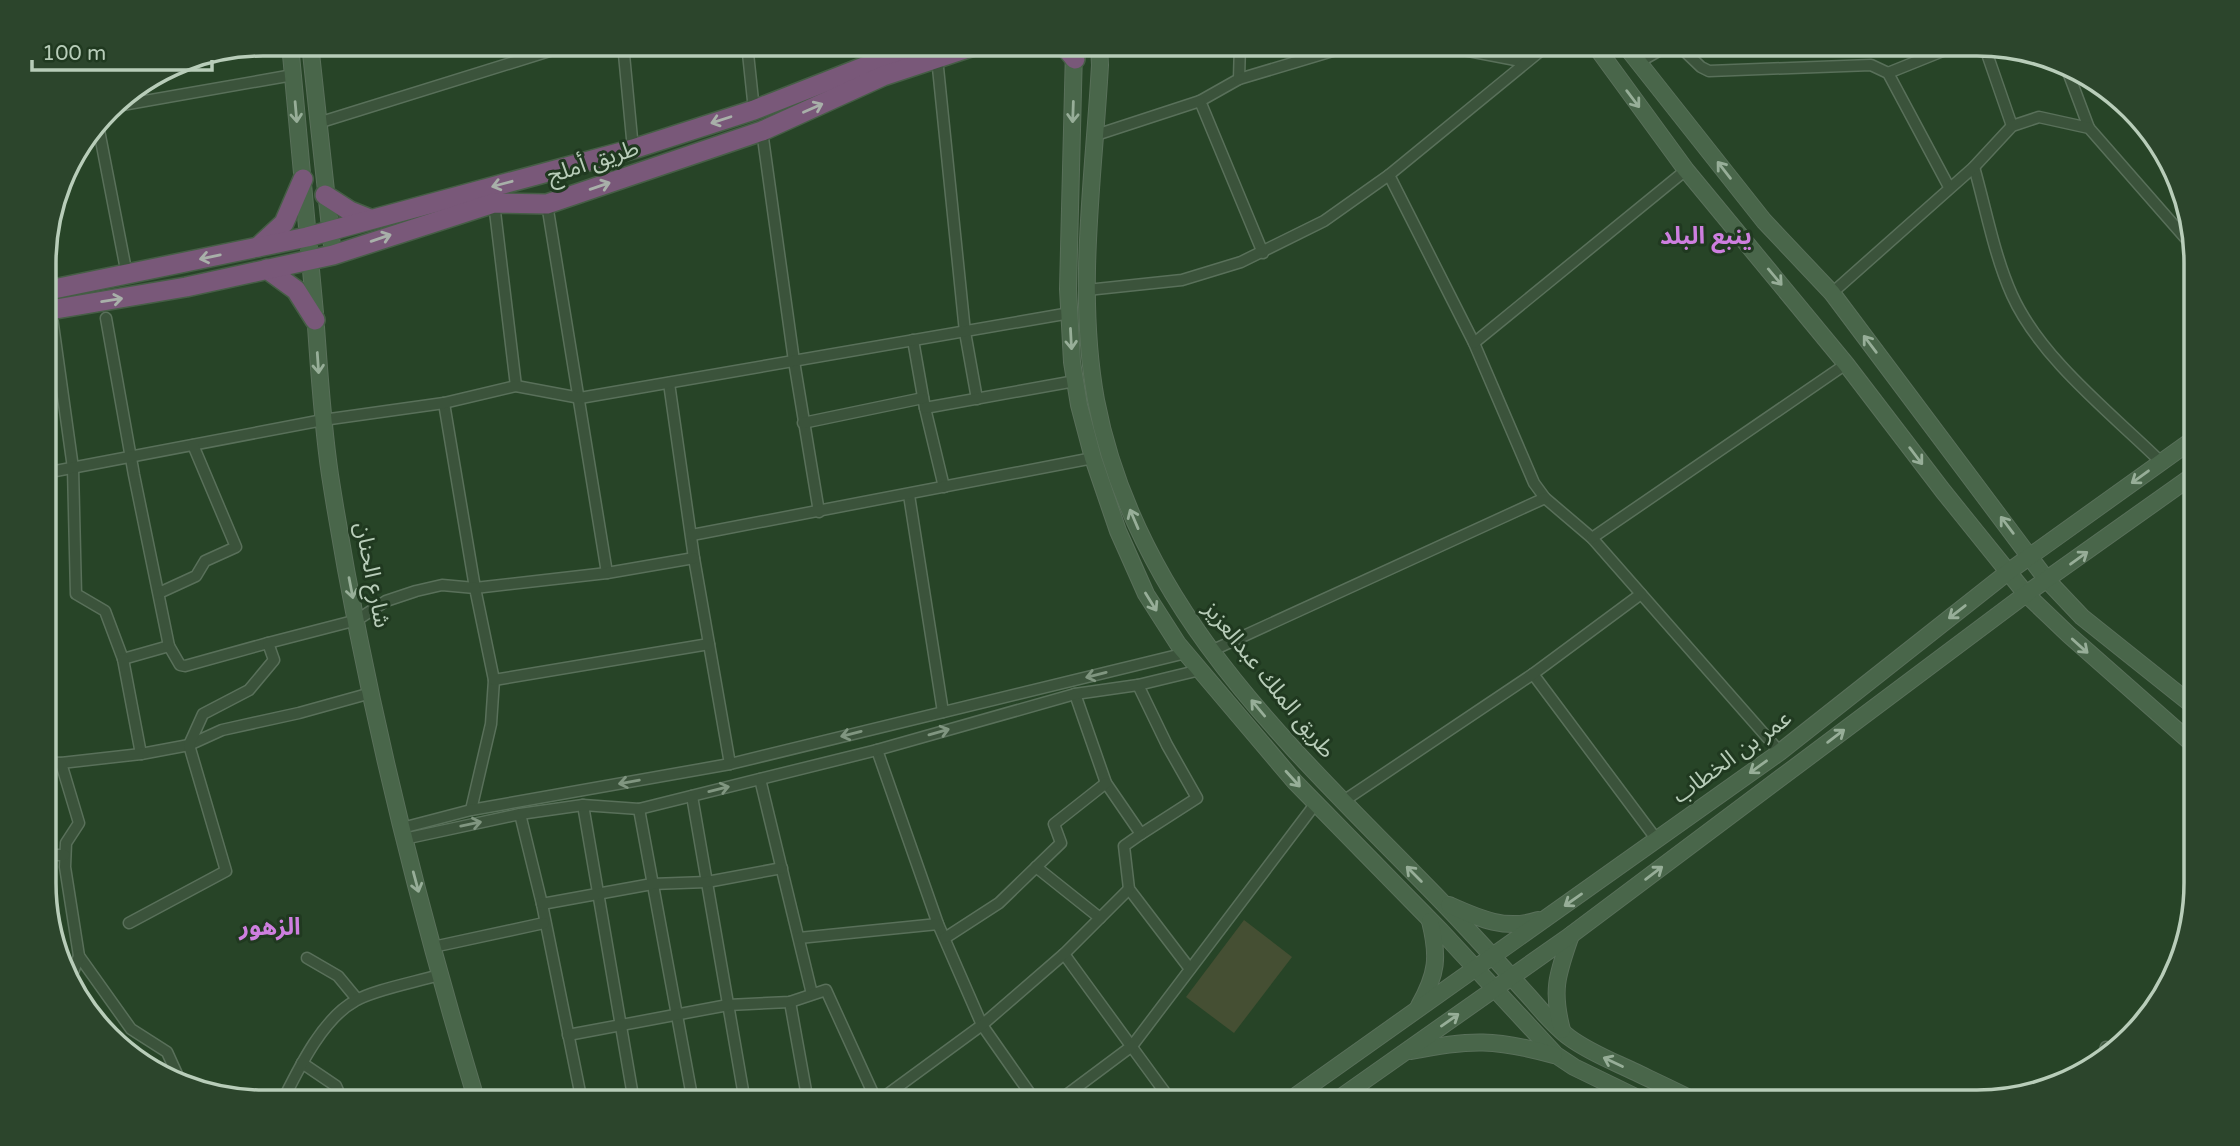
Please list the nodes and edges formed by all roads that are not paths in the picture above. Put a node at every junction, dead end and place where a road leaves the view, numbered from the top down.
1 (291, 56) edge
2 (311, 56) edge
3 (534, 56) edge
4 (624, 56) edge
5 (748, 56) edge
6 (891, 56) edge
7 (943, 56) edge
8 (1071, 56) edge
9 (1100, 56) edge
10 (1105, 56) edge
11 (1240, 56) edge
12 (1316, 56) edge
13 (1495, 56) edge
14 (1534, 56) edge
15 (1603, 56) edge
16 (1634, 56) edge
17 (1650, 56) edge
18 (1690, 56) edge
19 (1930, 56) edge
20 (1988, 56) edge
21 (528, 58) joint
22 (937, 58) junction
23 (1526, 62) junction
24 (1639, 62) junction
25 (1100, 65) junction
26 (1888, 73) junction
27 (293, 75) junction
28 (2070, 78) edge
29 (1239, 79) junction
30 (1200, 101) junction
31 (131, 104) edge
32 (754, 110) junction
33 (318, 123) junction
34 (2012, 126) junction
35 (2089, 128) junction
36 (762, 131) junction
37 (1096, 135) junction
38 (100, 136) edge
39 (633, 149) junction
40 (1974, 167) junction
41 (1686, 170) junction
42 (1389, 175) junction
43 (303, 179) junction
44 (1949, 187) junction
45 (325, 195) junction
46 (494, 203) junction
47 (547, 204) junction
48 (370, 219) junction
49 (329, 232) junction
50 (2182, 234) edge
51 (307, 237) junction
52 (258, 247) junction
53 (1264, 253) junction
54 (333, 255) junction
55 (310, 261) junction
56 (267, 269) junction
57 (127, 275) junction
58 (56, 289) edge
59 (1087, 290) junction
60 (1832, 293) junction
61 (56, 309) edge
62 (1070, 313) junction
63 (106, 318) dead end
64 (315, 320) junction
65 (965, 331) junction
66 (913, 341) junction
67 (1474, 344) junction
68 (56, 361) edge
69 (794, 361) junction
70 (1846, 364) junction
71 (1075, 382) junction
72 (669, 383) junction
73 (516, 386) junction
74 (580, 398) junction
75 (977, 399) junction
76 (444, 403) junction
77 (924, 403) junction
78 (323, 420) junction
79 (803, 423) junction
80 (193, 444) junction
81 (2184, 446) edge
82 (131, 457) junction
83 (1093, 458) junction
84 (2161, 462) junction
85 (73, 468) junction
86 (56, 471) edge
87 (2184, 482) edge
88 (944, 487) junction
89 (909, 495) junction
90 (1545, 498) junction
91 (819, 512) junction
92 (692, 536) junction
93 (1592, 538) junction
94 (2030, 556) junction
95 (694, 558) junction
96 (2008, 572) junction
97 (607, 573) junction
98 (2047, 580) junction
99 (475, 588) junction
100 (159, 593) junction
101 (1640, 594) junction
102 (2026, 594) junction
103 (357, 620) junction
104 (268, 643) junction
105 (709, 644) junction
106 (169, 646) junction
107 (1211, 651) junction
108 (1186, 653) junction
109 (123, 659) junction
110 (1200, 670) junction
111 (1533, 674) junction
112 (494, 680) junction
113 (1138, 685) junction
114 (370, 693) junction
115 (1074, 694) junction
116 (2184, 698) edge
117 (943, 712) junction
118 (2184, 736) edge
119 (189, 745) junction
120 (877, 750) junction
121 (1780, 752) junction
122 (141, 754) junction
123 (56, 762) edge
124 (61, 763) junction
125 (730, 764) junction
126 (760, 779) junction
127 (1106, 783) junction
128 (692, 796) junction
129 (1342, 802) junction
130 (1316, 803) junction
131 (583, 805) junction
132 (639, 809) junction
133 (471, 810) junction
134 (520, 814) junction
135 (403, 833) junction
136 (1142, 834) junction
137 (1657, 840) junction
138 (56, 855) edge
139 (65, 855) junction
140 (1036, 867) junction
141 (782, 868) junction
142 (707, 882) junction
143 (652, 884) junction
144 (1129, 889) junction
145 (600, 894) junction
146 (1442, 902) junction
147 (542, 904) junction
148 (1550, 915) junction
149 (1100, 918) junction
150 (1430, 919) junction
151 (129, 923) dead end
152 (544, 923) junction
153 (939, 924) junction
154 (1572, 935) junction
155 (799, 938) junction
156 (944, 938) junction
157 (433, 947) junction
158 (1064, 954) junction
159 (79, 956) junction
160 (1493, 956) junction
161 (307, 958) dead end
162 (74, 968) edge
163 (1476, 968) junction
164 (1190, 969) junction
165 (439, 975) junction
166 (1512, 977) junction
167 (1495, 989) junction
168 (812, 994) junction
169 (357, 999) junction
170 (790, 1002) junction
171 (728, 1005) junction
172 (1416, 1011) junction
173 (677, 1014) junction
174 (621, 1024) junction
175 (982, 1026) junction
176 (1563, 1032) junction
177 (568, 1035) junction
178 (1132, 1046) junction
179 (1405, 1052) junction
180 (1556, 1055) junction
181 (302, 1063) junction
182 (175, 1071) edge
183 (288, 1090) edge
184 (338, 1090) edge
185 (473, 1090) edge
186 (579, 1090) edge
187 (632, 1090) edge
188 (691, 1090) edge
189 (743, 1090) edge
190 (806, 1090) edge
191 (871, 1090) edge
192 (894, 1090) edge
193 (1027, 1090) edge
194 (1073, 1090) edge
195 (1163, 1090) edge
196 (1304, 1090) edge
197 (1351, 1090) edge
198 (1621, 1090) edge
199 (1672, 1090) edge

1 - 27 street, شارع الحنان
2 - 33 street
3 - 21 street
4 - 39 street
5 - 32 street
6 - 32 highway, طريق أملج
7 - 22 highway, طريق أملج
8 -> 62 street, طريق الملك عبدالعزيز
9 - 25 street, طريق الملك عبدالعزيز
10 - 25 street
11 - 29 street
12 - 29 street
13 - 23 street
14 - 23 street
15 -> 41 street
16 - 24 street
17 - 24 street
18 - 26 street
19 - 26 street
20 - 34 street
21 - 33 street
36 -> 22 highway, طريق أملج
22 - 65 street
23 - 42 street
60 -> 24 street
25 - 37 street, طريق الملك عبدالعزيز
26 - 44 street
27 - 31 street
27 -> 43 street, شارع الحنان
28 - 35 street
29 - 30 street
30 - 37 street
30 - 53 street
32 -> 39 highway, طريق أملج
33 - 45 street
34 - 35 street
34 - 40 street
35 - 50 street
47 -> 36 highway, طريق أملج
36 - 69 street
37 - 59 street, طريق الملك عبدالعزيز
38 - 57 street
39 -> 48 highway, طريق أملج
40 - 44 street
40 - 84 street
41 - 67 street
41 -> 70 street
42 - 53 street
42 - 67 street
43 - 51 street, شارع الحنان
43 - 52 highway
44 - 60 street
45 - 48 highway
45 - 49 street
46 - 47 highway, طريق أملج
54 -> 46 highway, طريق أملج
46 - 73 street
47 - 74 street
48 - 49 highway, طريق أملج
49 - 51 highway, طريق أملج
49 - 54 street
51 - 52 highway, طريق أملج
51 - 55 street, شارع الحنان
52 -> 57 highway, طريق أملج
53 - 59 street
54 - 55 highway, طريق أملج
55 - 56 highway, طريق أملج
55 - 64 street, شارع الحنان
61 -> 56 highway, طريق أملج
56 - 64 highway
57 - 58 highway, طريق أملج
107 -> 59 street, طريق الملك عبدالعزيز
94 -> 60 street
62 - 65 street
62 -> 71 street, طريق الملك عبدالعزيز
63 - 82 street
64 -> 78 street, شارع الحنان
65 - 66 street
65 - 75 street
66 - 69 street
66 - 77 street
67 - 90 street
68 - 85 street
69 - 72 street
69 - 79 street
70 - 93 street
70 -> 96 street
71 - 75 street
71 - 83 street, طريق الملك عبدالعزيز
72 - 74 street
72 - 92 street
73 - 74 street
73 - 76 street
74 - 97 street
75 - 77 street
76 - 78 street
76 - 99 street
77 - 79 street
77 - 88 street
78 - 80 street
78 -> 103 street, شارع الحنان
79 - 91 street
80 - 82 street
80 - 100 street
81 - 84 street, عمر بن الخطاب
82 - 85 street
82 - 100 street
83 - 88 street
83 -> 108 street, طريق الملك عبدالعزيز
84 -> 94 street, عمر بن الخطاب
85 - 86 street
85 - 109 street
98 -> 87 street, عمر بن الخطاب
88 - 89 street
89 - 91 street
89 - 117 street
90 - 93 street
90 - 107 street
91 - 92 street
92 - 95 street
93 - 101 street
94 - 96 street, عمر بن الخطاب
94 - 98 street
95 - 97 street
95 - 105 street
96 - 102 street
96 -> 121 street, عمر بن الخطاب
97 - 99 street
98 - 102 street, عمر بن الخطاب
98 - 116 street
99 - 103 street
99 - 112 street
100 - 106 street
101 - 111 street
101 - 121 street
102 -> 118 street
154 -> 102 street, عمر بن الخطاب
103 - 104 street
103 - 114 street, شارع الحنان
104 - 106 street
104 - 119 street
105 - 112 street
105 - 125 street
106 - 109 street
129 -> 107 street, طريق الملك عبدالعزيز
108 - 110 street, طريق الملك عبدالعزيز
108 -> 117 street
109 - 122 street
110 - 113 street
110 -> 130 street, طريق الملك عبدالعزيز
111 - 129 street
111 - 137 street
112 - 133 street
113 - 115 street
113 - 136 street
114 - 119 street
114 - 135 street, شارع الحنان
120 -> 115 street
115 - 127 street
117 -> 125 street
119 - 122 street
119 - 151 street
120 - 126 street
120 - 153 street
121 -> 137 street, عمر بن الخطاب
122 - 124 street
123 - 124 street
124 - 139 street
125 -> 133 street
128 -> 126 street
126 - 141 street
127 - 136 street
127 - 140 street
128 - 132 street
128 - 142 street
146 -> 129 street, طريق الملك عبدالعزيز
130 - 150 street, طريق الملك عبدالعزيز
130 - 164 street
131 - 132 street
131 - 134 street
131 - 145 street
132 - 143 street
133 - 135 street
135 -> 134 street
134 - 147 street
135 -> 157 street, شارع الحنان
136 - 144 street
137 -> 148 street, عمر بن الخطاب
138 - 139 street
139 - 159 street
140 - 149 street
140 - 156 street
141 - 142 street
141 - 155 street
142 - 143 street
142 - 171 street
143 - 145 street
143 - 173 street
144 - 149 street
144 - 164 street
145 - 147 street
145 - 174 street
146 - 148 street
146 - 160 street, طريق الملك عبدالعزيز
147 - 152 street
148 - 160 street, عمر بن الخطاب
149 - 158 street
150 - 163 street, طريق الملك عبدالعزيز
150 - 172 street
152 - 157 street
152 - 177 street
153 - 155 street
153 - 156 street
154 - 166 street, عمر بن الخطاب
154 - 176 street
155 - 168 street
156 - 175 street
157 - 165 street, شارع الحنان
158 - 175 street
158 - 178 street
159 - 162 street
159 - 182 street
160 - 163 street, عمر بن الخطاب
160 - 166 street, طريق الملك عبدالعزيز
161 - 169 street
163 - 167 street, طريق الملك عبدالعزيز
163 - 172 street, عمر بن الخطاب
164 - 178 street
165 - 169 street
165 - 185 street, شارع الحنان
166 - 167 street, عمر بن الخطاب
166 - 176 street, طريق الملك عبدالعزيز
179 -> 167 street, عمر بن الخطاب
167 - 180 street, طريق الملك عبدالعزيز
168 - 170 street
168 - 191 street
169 - 181 street
170 - 171 street
170 - 190 street
171 - 173 street
171 - 189 street
172 - 196 street, عمر بن الخطاب
173 - 174 street
173 - 188 street
174 - 177 street
174 - 187 street
175 - 192 street
175 - 193 street
199 -> 176 street, طريق الملك عبدالعزيز
177 - 186 street
178 - 194 street
178 - 195 street
179 - 180 street
179 - 197 street, عمر بن الخطاب
180 - 198 street, طريق الملك عبدالعزيز
181 - 183 street
181 - 184 street

